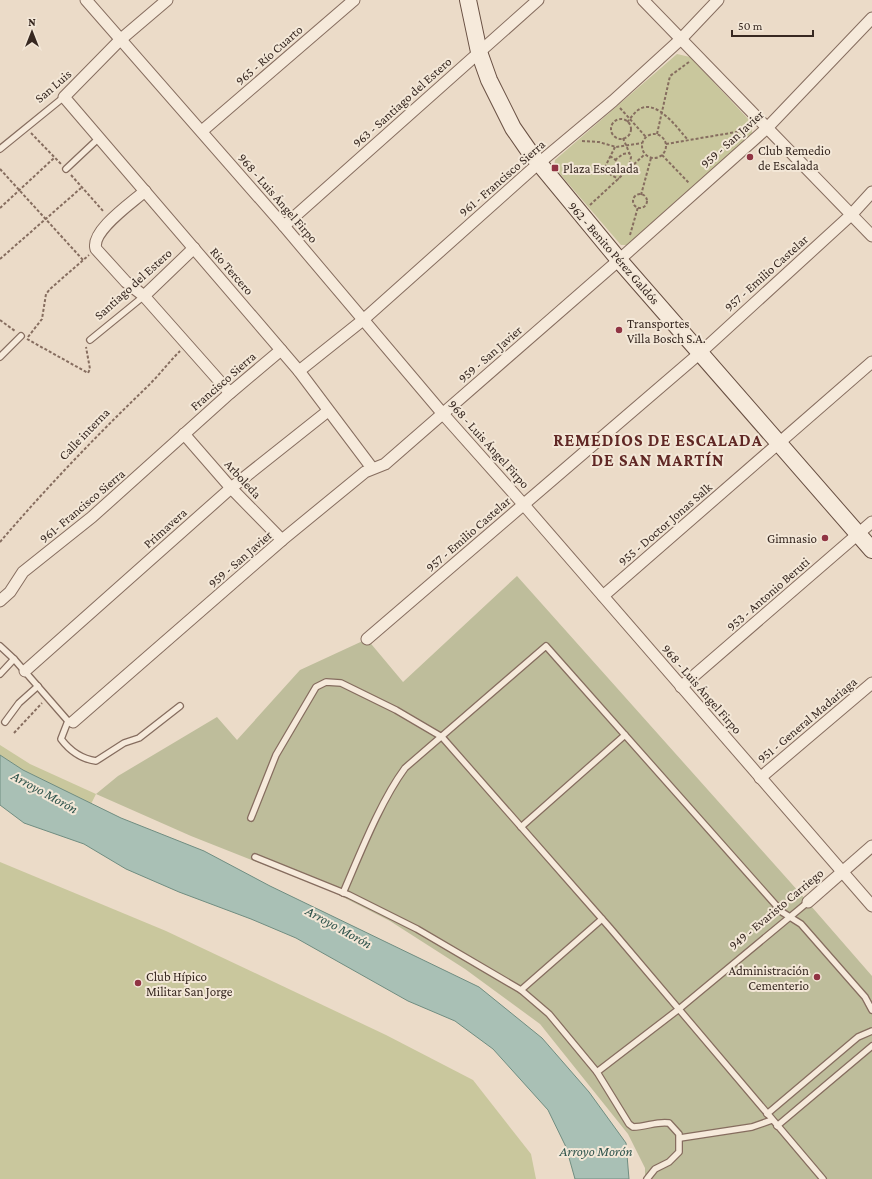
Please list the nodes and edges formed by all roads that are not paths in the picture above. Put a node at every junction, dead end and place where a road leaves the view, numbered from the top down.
1 (86, 0) edge
2 (167, 0) edge
3 (354, 0) edge
4 (468, 0) edge
5 (538, 0) edge
6 (643, 0) edge
7 (718, 0) edge
8 (872, 18) edge
9 (120, 40) junction
10 (681, 40) junction
11 (479, 52) junction
12 (64, 97) junction
13 (764, 124) junction
14 (202, 131) junction
15 (99, 138) junction
16 (0, 149) edge
17 (539, 164) junction
18 (66, 169) dead end
19 (145, 191) junction
20 (872, 192) edge
21 (851, 215) junction
22 (284, 226) junction
23 (872, 236) edge
24 (194, 248) junction
25 (622, 258) junction
26 (144, 296) junction
27 (363, 320) junction
28 (24, 337) road end
29 (90, 340) road end
30 (281, 350) junction
31 (700, 353) junction
32 (0, 357) edge
33 (872, 362) edge
34 (300, 371) junction
35 (230, 393) junction
36 (328, 410) junction
37 (443, 414) junction
38 (184, 434) junction
39 (780, 444) junction
40 (372, 468) junction
41 (231, 488) junction
42 (524, 504) junction
43 (872, 522) edge
44 (858, 534) junction
45 (282, 540) junction
46 (872, 550) edge
47 (603, 596) junction
48 (0, 601) edge
49 (367, 639) dead end
50 (0, 646) edge
51 (14, 659) junction
52 (25, 671) junction
53 (0, 674) edge
54 (872, 683) edge
55 (38, 686) junction
56 (682, 687) junction
57 (180, 706) dead end
58 (71, 721) junction
59 (5, 722) dead end
60 (625, 735) junction
61 (442, 737) junction
62 (760, 778) junction
63 (251, 818) dead end
64 (521, 827) junction
65 (872, 846) edge
66 (254, 856) dead end
67 (842, 872) junction
68 (343, 893) junction
69 (808, 902) joint
70 (872, 906) edge
71 (790, 917) junction
72 (602, 919) junction
73 (521, 990) junction
74 (679, 1009) junction
75 (872, 1010) edge
76 (872, 1031) edge
77 (872, 1046) edge
78 (597, 1072) junction
79 (767, 1114) junction
80 (772, 1120) junction
81 (778, 1126) junction
82 (680, 1138) junction
83 (647, 1179) edge
84 (823, 1179) edge

1 - 9 street, 968 - Luis Ángel Firpo
2 - 9 street, San Luis
3 - 14 street, 965 - Río Cuarto
4 - 11 main road, 962 - Benito Pérez Galdós
5 - 11 street, 963 - Santiago del Estero
6 - 10 street
7 - 10 street, 961 - Francisco Sierra
8 - 13 street, 959 - San Javier
9 - 12 street, San Luis
9 - 14 street, 968 - Luis Ángel Firpo
10 - 13 street
10 - 17 street, 961 - Francisco Sierra
11 - 17 main road, 962 - Benito Pérez Galdós
11 - 22 street, 963 - Santiago del Estero
12 - 15 street, Rio Tercero
12 - 16 lane, San Luis
13 - 21 street
13 - 25 street, 959 - San Javier
14 - 22 street, 968 - Luis Ángel Firpo
15 - 18 lane
15 - 19 street, Rio Tercero
17 - 25 main road, 962 - Benito Pérez Galdós
17 - 27 street, 961 - Francisco Sierra
19 - 24 street, Rio Tercero
19 - 26 street
20 - 21 street, 957 - Emilio Castelar
21 - 23 street
21 - 31 street, 957 - Emilio Castelar
22 - 27 street, 968 - Luis Ángel Firpo
24 - 26 street, Santiago del Estero
24 - 30 street, Rio Tercero
25 - 31 main road, 962 - Benito Pérez Galdós
25 - 37 street, 959 - San Javier
26 - 29 lane, Santiago del Estero
26 - 35 street
27 - 34 street, 961 - Francisco Sierra
27 - 37 street, 968 - Luis Ángel Firpo
28 - 32 lane
30 - 34 street, Rio Tercero
30 - 35 street, Francisco Sierra
31 - 39 main road, 962 - Benito Pérez Galdós
31 - 42 street, 957 - Emilio Castelar
33 - 39 street, 955 - Doctor Jonas Salk
34 - 36 street, Rio Tercero
35 - 38 street, Francisco Sierra
36 - 40 street, Rio Tercero
36 - 41 street, Primavera
37 - 40 street, 959 - San Javier
37 - 42 street, 968 - Luis Ángel Firpo
38 - 41 street, Arboleda
38 - 48 street, 961- Francisco Sierra
39 - 44 main road, 962 - Benito Pérez Galdós
39 - 47 street, 955 - Doctor Jonas Salk
40 - 45 street, 959 - San Javier
41 - 45 street, Arboleda
41 - 52 street, Primavera
42 - 47 street, 968 - Luis Ángel Firpo
42 - 49 street, 957 - Emilio Castelar
43 - 44 street, 953 - Antonio Beruti
44 - 46 main road, 962 - Benito Pérez Galdós
44 - 56 street, 953 - Antonio Beruti
45 - 58 street, 959 - San Javier
47 - 56 street, 968 - Luis Ángel Firpo
50 - 51 lane
51 - 52 lane
51 - 53 lane
52 - 55 lane
54 - 62 street, 951 - General Madariaga
55 - 58 lane
55 - 59 lane
56 - 62 street, 968 - Luis Ángel Firpo
57 - 58 lane
60 - 61 lane
60 - 64 lane
60 - 71 lane
61 - 63 lane
61 - 64 lane
61 - 68 lane
62 - 67 street, 968 - Luis Ángel Firpo
64 - 72 lane
65 - 67 street, 949 - Evaristo Carriego
66 - 68 lane
67 - 69 street, 949 - Evaristo Carriego
67 - 70 street, 968 - Luis Ángel Firpo
68 - 73 lane
69 - 71 lane, 949 - Evaristo Carriego
71 - 74 lane, 949 - Evaristo Carriego
71 - 75 lane
72 - 73 lane
72 - 74 lane
73 - 78 lane
74 - 78 lane, 949 - Evaristo Carriego
74 - 79 lane
76 - 79 lane
77 - 81 lane
78 - 82 lane
79 - 80 lane
80 - 81 lane
80 - 82 lane
81 - 84 lane
82 - 83 lane

